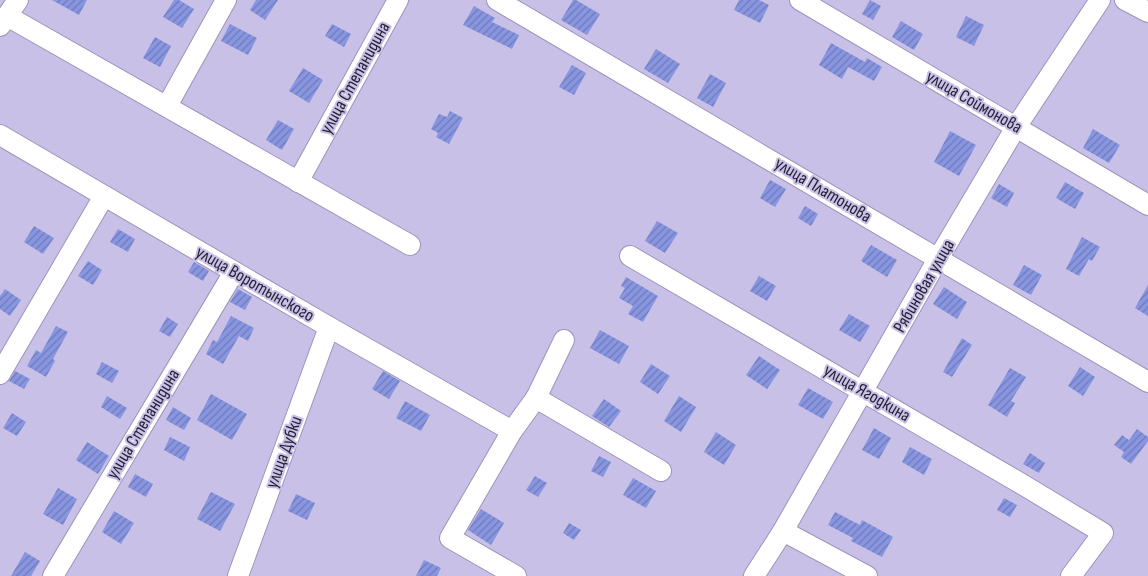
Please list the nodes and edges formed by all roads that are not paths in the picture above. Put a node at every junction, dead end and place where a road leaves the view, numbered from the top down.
1 (226, 0) edge
2 (398, 0) edge
3 (496, 0) edge
4 (800, 0) edge
5 (1100, 0) edge
6 (1125, 0) edge
7 (1148, 12) edge
8 (5, 18) edge
9 (166, 106) junction
10 (1016, 127) junction
11 (0, 135) edge
12 (298, 182) junction
13 (104, 196) junction
14 (1148, 205) edge
15 (410, 244) dead end
16 (630, 256) dead end
17 (938, 259) junction
18 (234, 272) junction
19 (329, 327) junction
20 (564, 340) dead end
21 (0, 374) edge
22 (1148, 382) edge
23 (864, 391) junction
24 (536, 398) junction
25 (512, 431) junction
26 (661, 471) dead end
27 (784, 531) junction
28 (53, 576) edge
29 (238, 576) edge
30 (516, 576) edge
31 (754, 576) edge
32 (867, 576) edge
33 (1071, 576) edge

1 - 9 street
2 - 12 street, улица Степанидина
3 - 17 street, улица Платонова
4 - 10 street, улица Соймонова
5 - 10 street, Рябиновая улица
6 - 7 street
8 - 9 street
9 - 12 street
10 - 14 street, улица Соймонова
10 - 17 street, Рябиновая улица
11 - 13 street, улица Воротынского
12 - 15 street
13 - 18 street, улица Воротынского
13 - 21 street
16 - 23 street, улица Ягодкина
17 - 22 street, улица Платонова
17 - 23 street, Рябиновая улица
18 - 19 street, улица Воротынского
18 - 28 street, улица Степанидина
19 - 25 street, улица Воротынского
19 - 29 street, улица Дубки
20 - 24 street
23 - 27 street, Рябиновая улица
23 - 33 street, улица Ягодкина
24 - 25 street
24 - 26 street
25 - 30 street
27 - 31 street, Рябиновая улица
27 - 32 street

